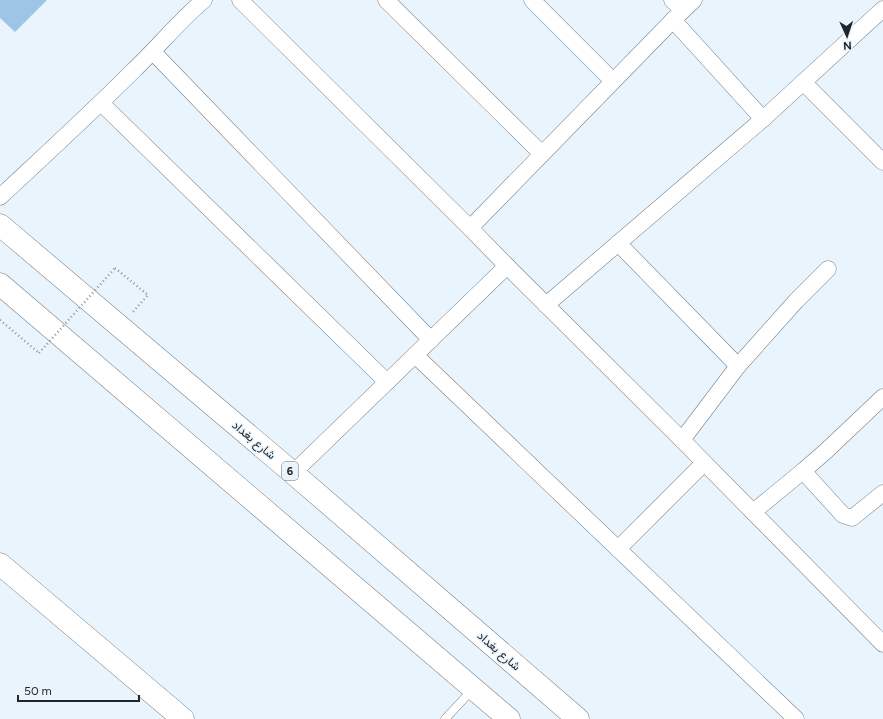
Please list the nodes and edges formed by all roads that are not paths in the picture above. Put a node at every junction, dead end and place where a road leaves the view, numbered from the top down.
1 (204, 0) edge
2 (240, 0) edge
3 (386, 0) edge
4 (532, 0) edge
5 (680, 8) edge
6 (883, 9) edge
7 (153, 52) junction
8 (613, 81) junction
9 (802, 82) junction
10 (101, 103) junction
11 (763, 119) junction
12 (542, 154) junction
13 (883, 162) edge
14 (0, 197) edge
15 (0, 225) edge
16 (470, 228) junction
17 (618, 243) junction
18 (507, 266) junction
19 (828, 269) dead end
20 (2, 289) edge
21 (546, 305) junction
22 (430, 340) junction
23 (415, 355) junction
24 (738, 366) junction
25 (387, 382) junction
26 (883, 397) edge
27 (682, 440) junction
28 (704, 464) junction
29 (803, 471) junction
30 (293, 473) junction
31 (883, 493) edge
32 (753, 512) junction
33 (618, 549) junction
34 (0, 564) edge
35 (883, 644) edge
36 (473, 689) junction
37 (183, 719) edge
38 (445, 719) edge
39 (509, 719) edge
40 (578, 719) edge
41 (796, 719) edge

1 - 7 street
2 - 16 street
3 - 12 street
4 - 8 street
5 - 8 street
5 - 11 street
6 - 9 street
7 - 10 street
7 - 22 street
8 - 12 street
9 - 11 street
9 - 13 street
10 - 14 street
10 - 25 street
11 - 17 street
12 - 16 street
15 - 30 main road, شارع بغداد / 6
16 - 18 street
17 - 21 street
17 - 24 street
18 - 21 street
18 - 22 street
19 - 24 street
20 - 36 main road
21 - 27 street
22 - 23 street
23 - 25 street
23 - 33 street
24 - 27 street
25 - 30 street
26 - 29 street
27 - 28 street
28 - 32 street
28 - 33 street
29 - 31 street
29 - 32 street
30 - 40 main road, شارع بغداد / 6
32 - 35 street
33 - 41 street
34 - 37 main road
36 - 38 lane
36 - 39 main road

